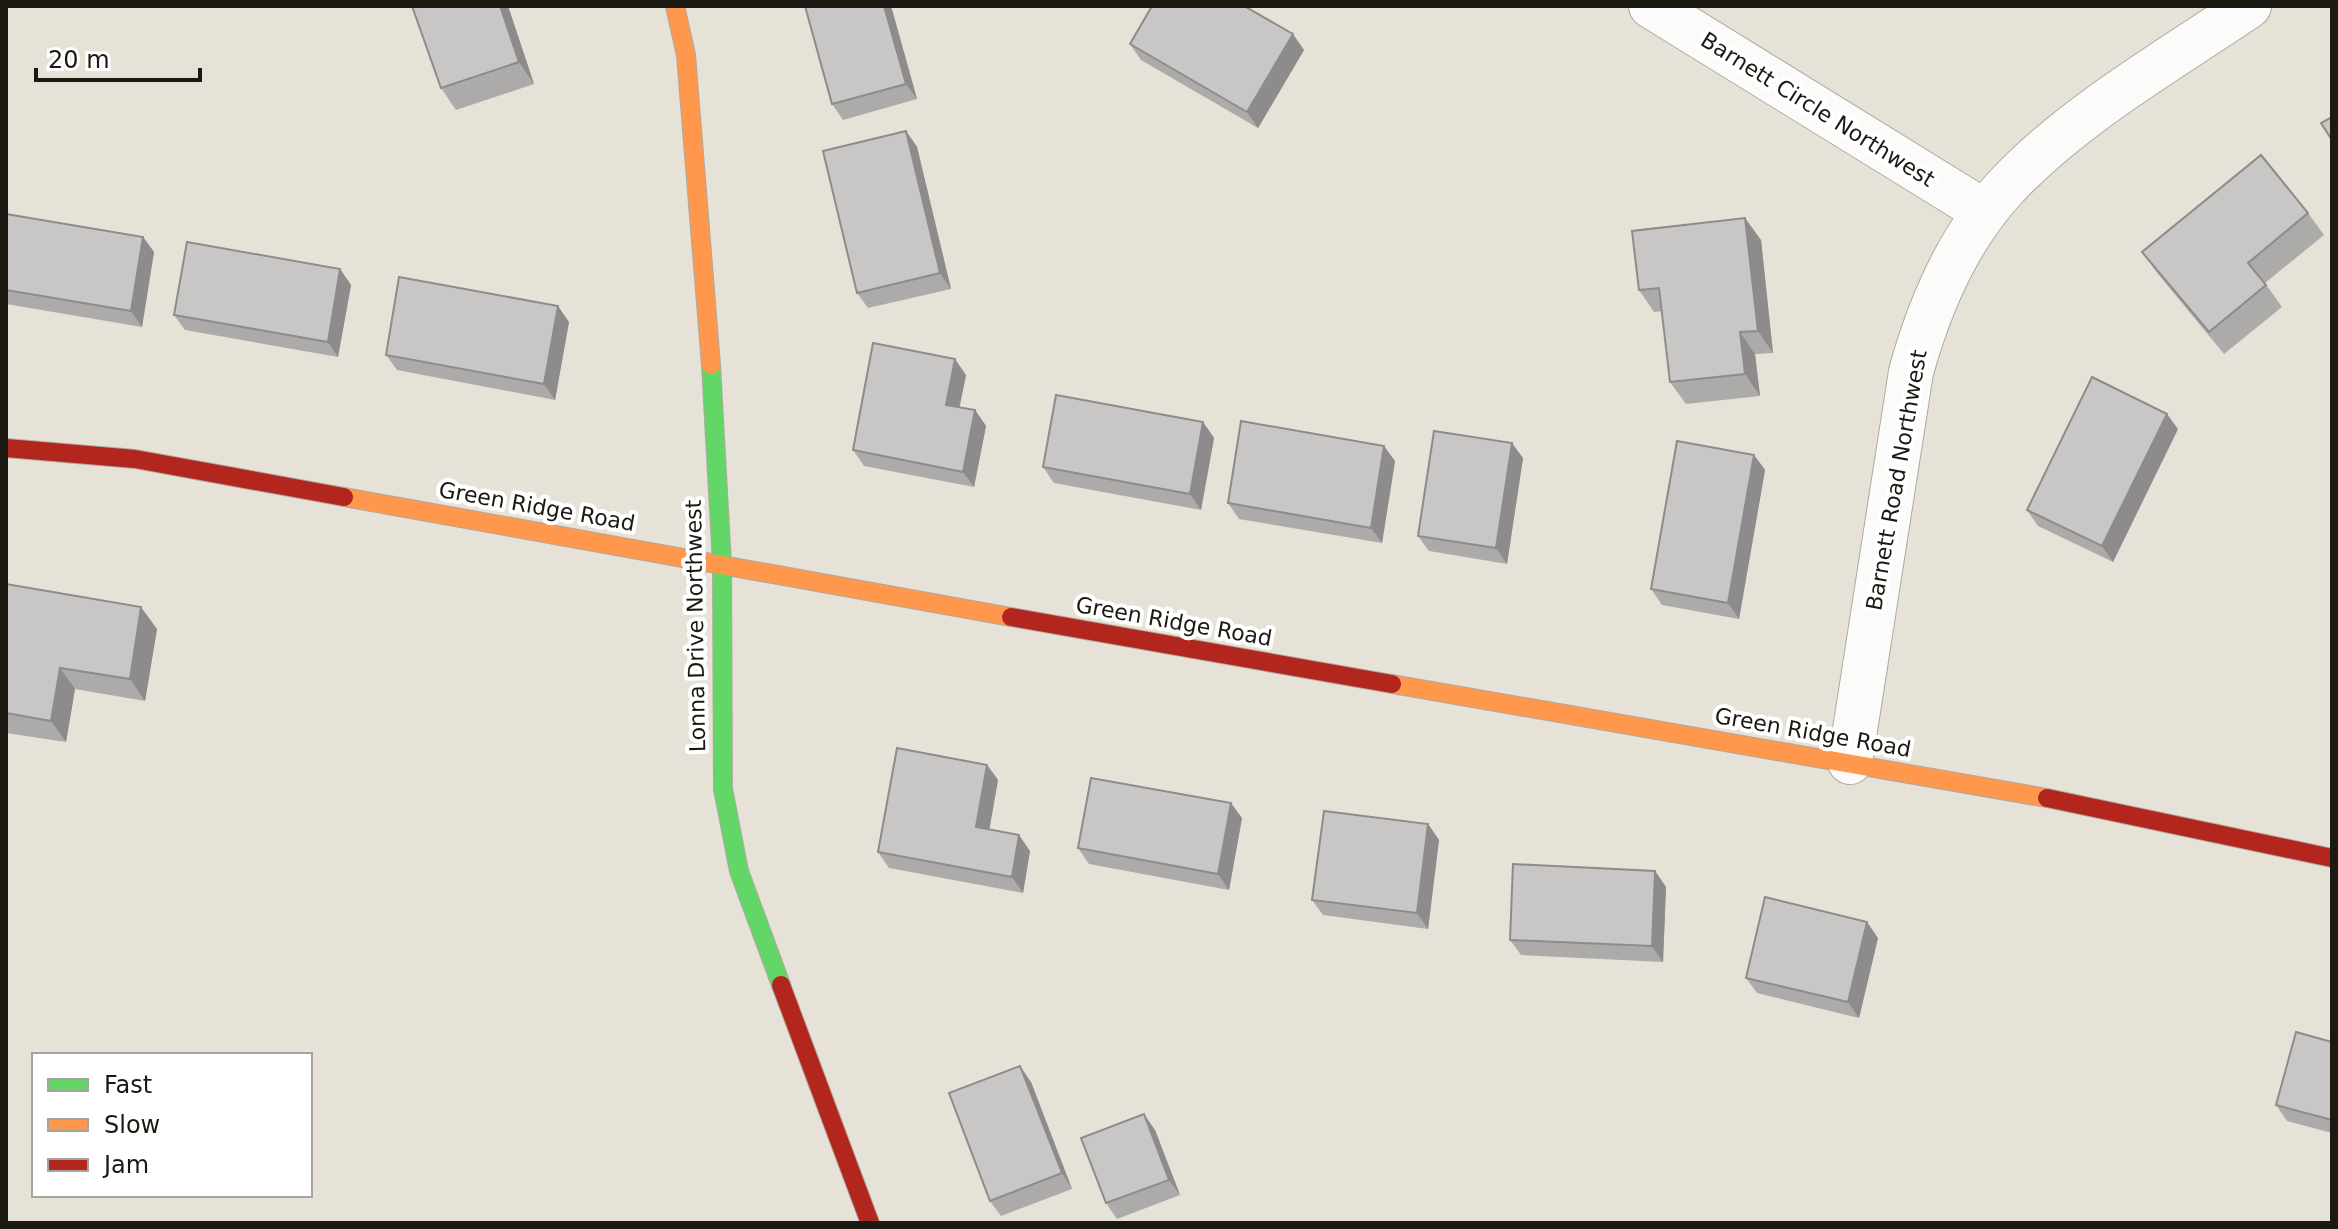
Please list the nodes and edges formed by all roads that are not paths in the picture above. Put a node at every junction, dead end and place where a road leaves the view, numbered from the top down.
1 (675, 6) edge
2 (1651, 6) edge
3 (2249, 6) edge
4 (1985, 212) junction
5 (6, 448) edge
6 (722, 564) junction
7 (1850, 762) junction
8 (2332, 858) edge
9 (870, 1223) edge

1 - 6 street, Lonna Drive Northwest
2 - 4 street, Barnett Circle Northwest
3 - 4 street, Barnett Road Northwest
4 - 7 street, Barnett Road Northwest
5 - 6 street, Green Ridge Road
6 - 7 street, Green Ridge Road
6 - 9 street, Lonna Drive Northwest
7 - 8 street, Green Ridge Road

